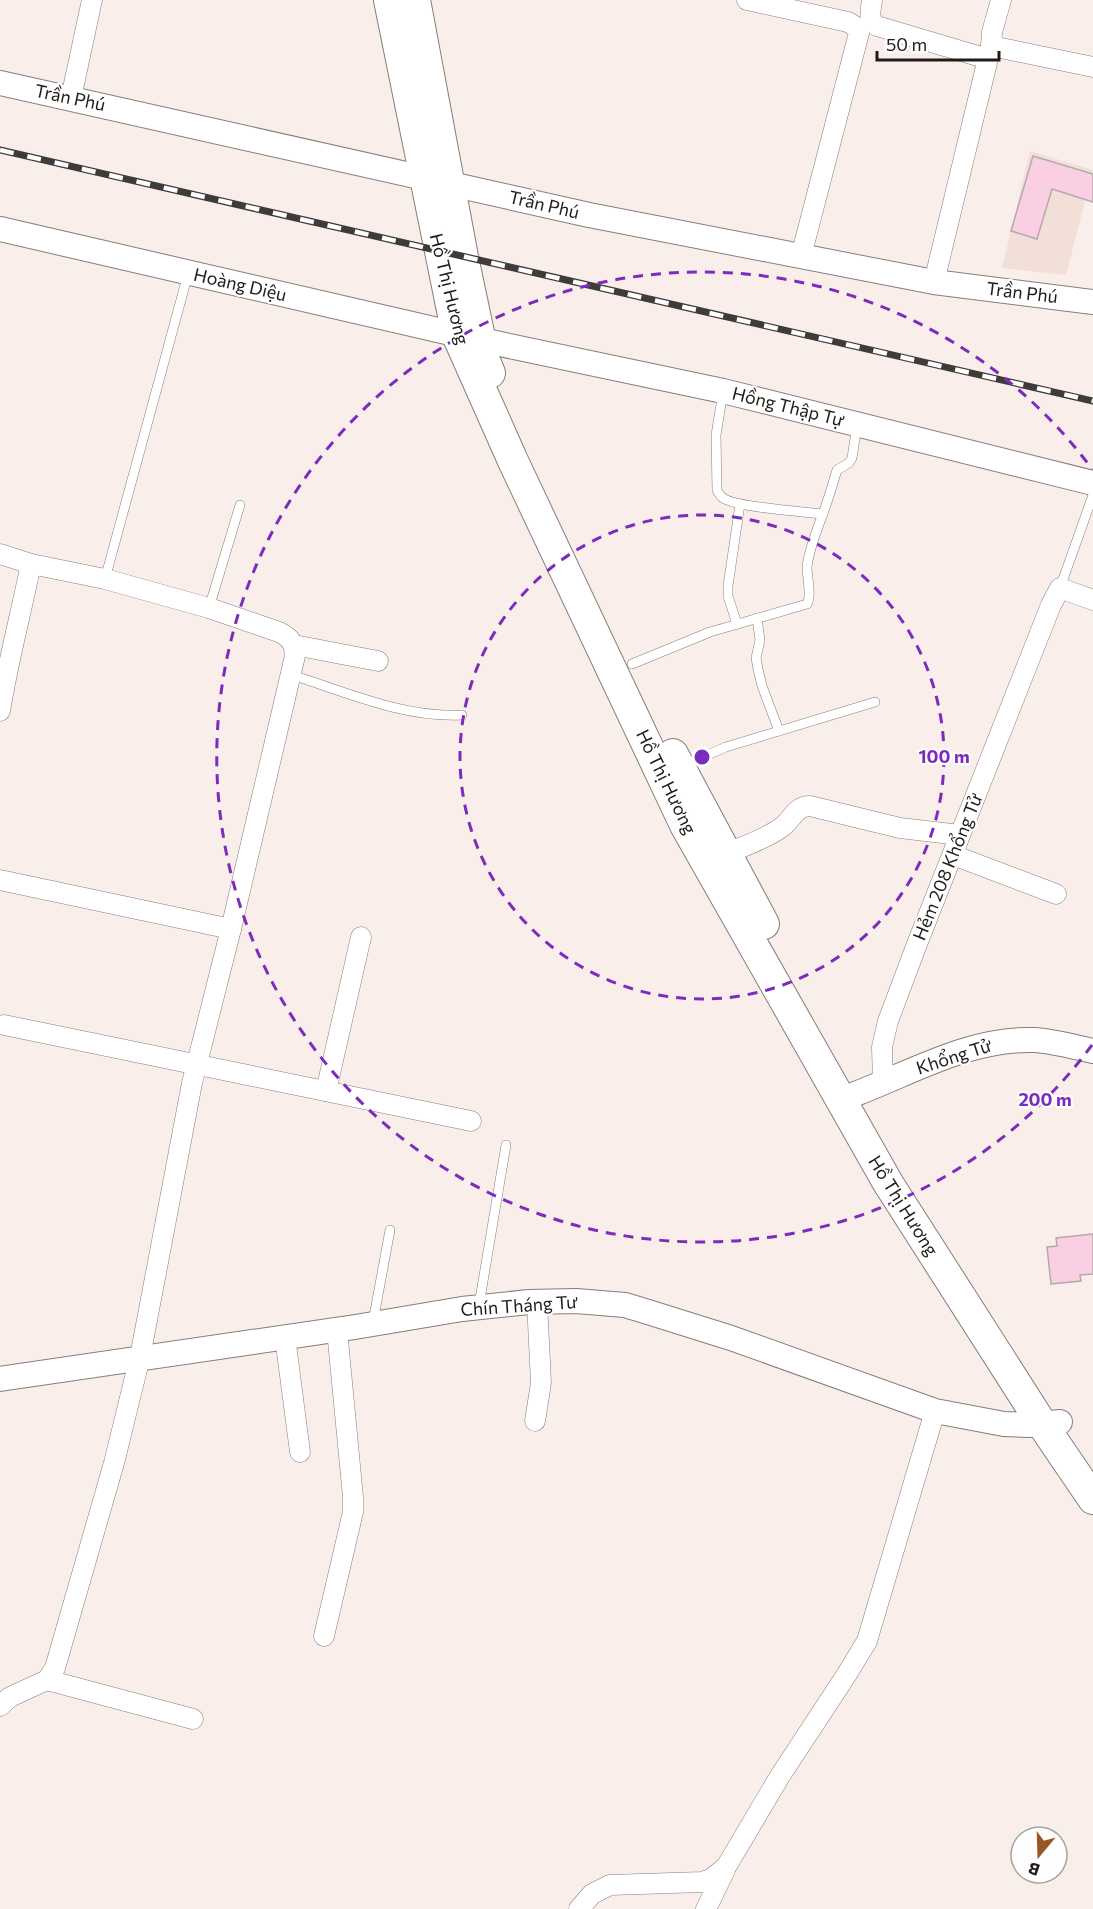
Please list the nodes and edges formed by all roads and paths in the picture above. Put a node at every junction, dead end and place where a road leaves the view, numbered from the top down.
1 (92, 0) edge
2 (389, 0) edge
3 (415, 0) edge
4 (747, 0) edge
5 (872, 0) edge
6 (1001, 0) edge
7 (989, 52) junction
8 (1093, 67) edge
9 (0, 83) edge
10 (71, 98) junction
11 (437, 181) junction
12 (0, 229) edge
13 (801, 256) junction
14 (189, 273) junction
15 (934, 282) junction
16 (1093, 302) edge
17 (469, 338) junction
18 (723, 391) junction
19 (857, 424) junction
20 (1093, 483) edge
21 (1093, 495) edge
22 (740, 504) junction
23 (240, 505) dead end
24 (824, 514) junction
25 (0, 554) edge
26 (31, 564) junction
27 (105, 579) junction
28 (1060, 588) junction
29 (1093, 600) edge
30 (209, 608) junction
31 (757, 618) junction
32 (737, 624) junction
33 (294, 645) junction
34 (378, 662) dead end
35 (632, 664) junction
36 (292, 675) junction
37 (875, 702) dead end
38 (0, 711) edge
39 (462, 715) dead end
40 (779, 731) junction
41 (679, 767) junction
42 (960, 836) junction
43 (726, 854) junction
44 (953, 855) junction
45 (0, 880) edge
46 (1056, 894) dead end
47 (231, 930) junction
48 (361, 937) dead end
49 (4, 1025) dead end
50 (1093, 1052) edge
51 (197, 1065) junction
52 (882, 1084) junction
53 (326, 1091) junction
54 (855, 1094) junction
55 (471, 1121) dead end
56 (506, 1145) dead end
57 (390, 1230) dead end
58 (537, 1302) junction
59 (479, 1307) junction
60 (373, 1324) junction
61 (337, 1330) junction
62 (285, 1337) junction
63 (140, 1357) junction
64 (0, 1379) edge
65 (934, 1410) junction
66 (535, 1421) dead end
67 (1051, 1423) junction
68 (300, 1452) dead end
69 (1093, 1469) edge
70 (1093, 1499) edge
71 (324, 1636) dead end
72 (47, 1680) junction
73 (0, 1706) edge
74 (193, 1719) dead end
75 (726, 1868) junction
76 (579, 1909) edge
77 (706, 1909) edge

1 - 10 street
2 - 11 main road, Hồ Thị Hương
3 - 11 main road, Hồ Thị Hương
4 - 13 street
5 - 7 street
6 - 7 street
7 - 8 street
7 - 15 street
9 - 10 street, Trần Phú
10 - 11 street, Trần Phú
11 - 13 street, Trần Phú
11 - 17 main road, Hồ Thị Hương
12 - 14 street, Hoàng Diệu
13 - 15 street, Trần Phú
14 - 17 street, Hoàng Diệu
14 - 27 lane
15 - 16 street, Trần Phú
17 - 18 street, Hồng Thập Tự
17 - 35 main road, Hồ Thị Hương
17 - 67 main road, Hồ Thị Hương
18 - 19 street, Hồng Thập Tự
18 - 22 lane
19 - 20 street, Hồng Thập Tự
19 - 24 lane
21 - 28 lane, Hẻm 208 Khổng Tử
22 - 24 lane
22 - 32 lane
23 - 30 lane
24 - 31 lane
25 - 26 street
26 - 27 street
26 - 38 street
27 - 30 street
28 - 29 street
28 - 42 street, Hẻm 208 Khổng Tử
30 - 33 street
31 - 32 lane
31 - 40 lane
32 - 35 lane
33 - 34 street
33 - 36 street
35 - 41 main road, Hồ Thị Hương
36 - 39 lane
36 - 47 street
37 - 40 lane
40 - 41 lane
41 - 43 main road, Hồ Thị Hương
42 - 43 street
42 - 44 street, Hẻm 208 Khổng Tử
43 - 54 main road, Hồ Thị Hương
44 - 46 street
44 - 52 street, Hẻm 208 Khổng Tử
45 - 47 street
47 - 51 street
48 - 53 street
49 - 51 street
50 - 52 street, Khổng Tử
51 - 53 street
51 - 63 street
52 - 54 street, Khổng Tử
53 - 55 street
54 - 67 main road, Hồ Thị Hương
56 - 59 lane
57 - 60 lane
58 - 59 street, Chín Tháng Tư
58 - 65 street, Chín Tháng Tư
58 - 66 street
59 - 60 street, Chín Tháng Tư
60 - 61 street, Chín Tháng Tư
61 - 62 street, Chín Tháng Tư
61 - 71 street
62 - 63 street, Chín Tháng Tư
62 - 68 street
63 - 64 street, Chín Tháng Tư
63 - 72 street
65 - 67 street, Chín Tháng Tư
65 - 75 street
67 - 69 main road, Hồ Thị Hương
67 - 70 main road, Hồ Thị Hương
72 - 73 street
72 - 74 street
75 - 76 street
75 - 77 street

